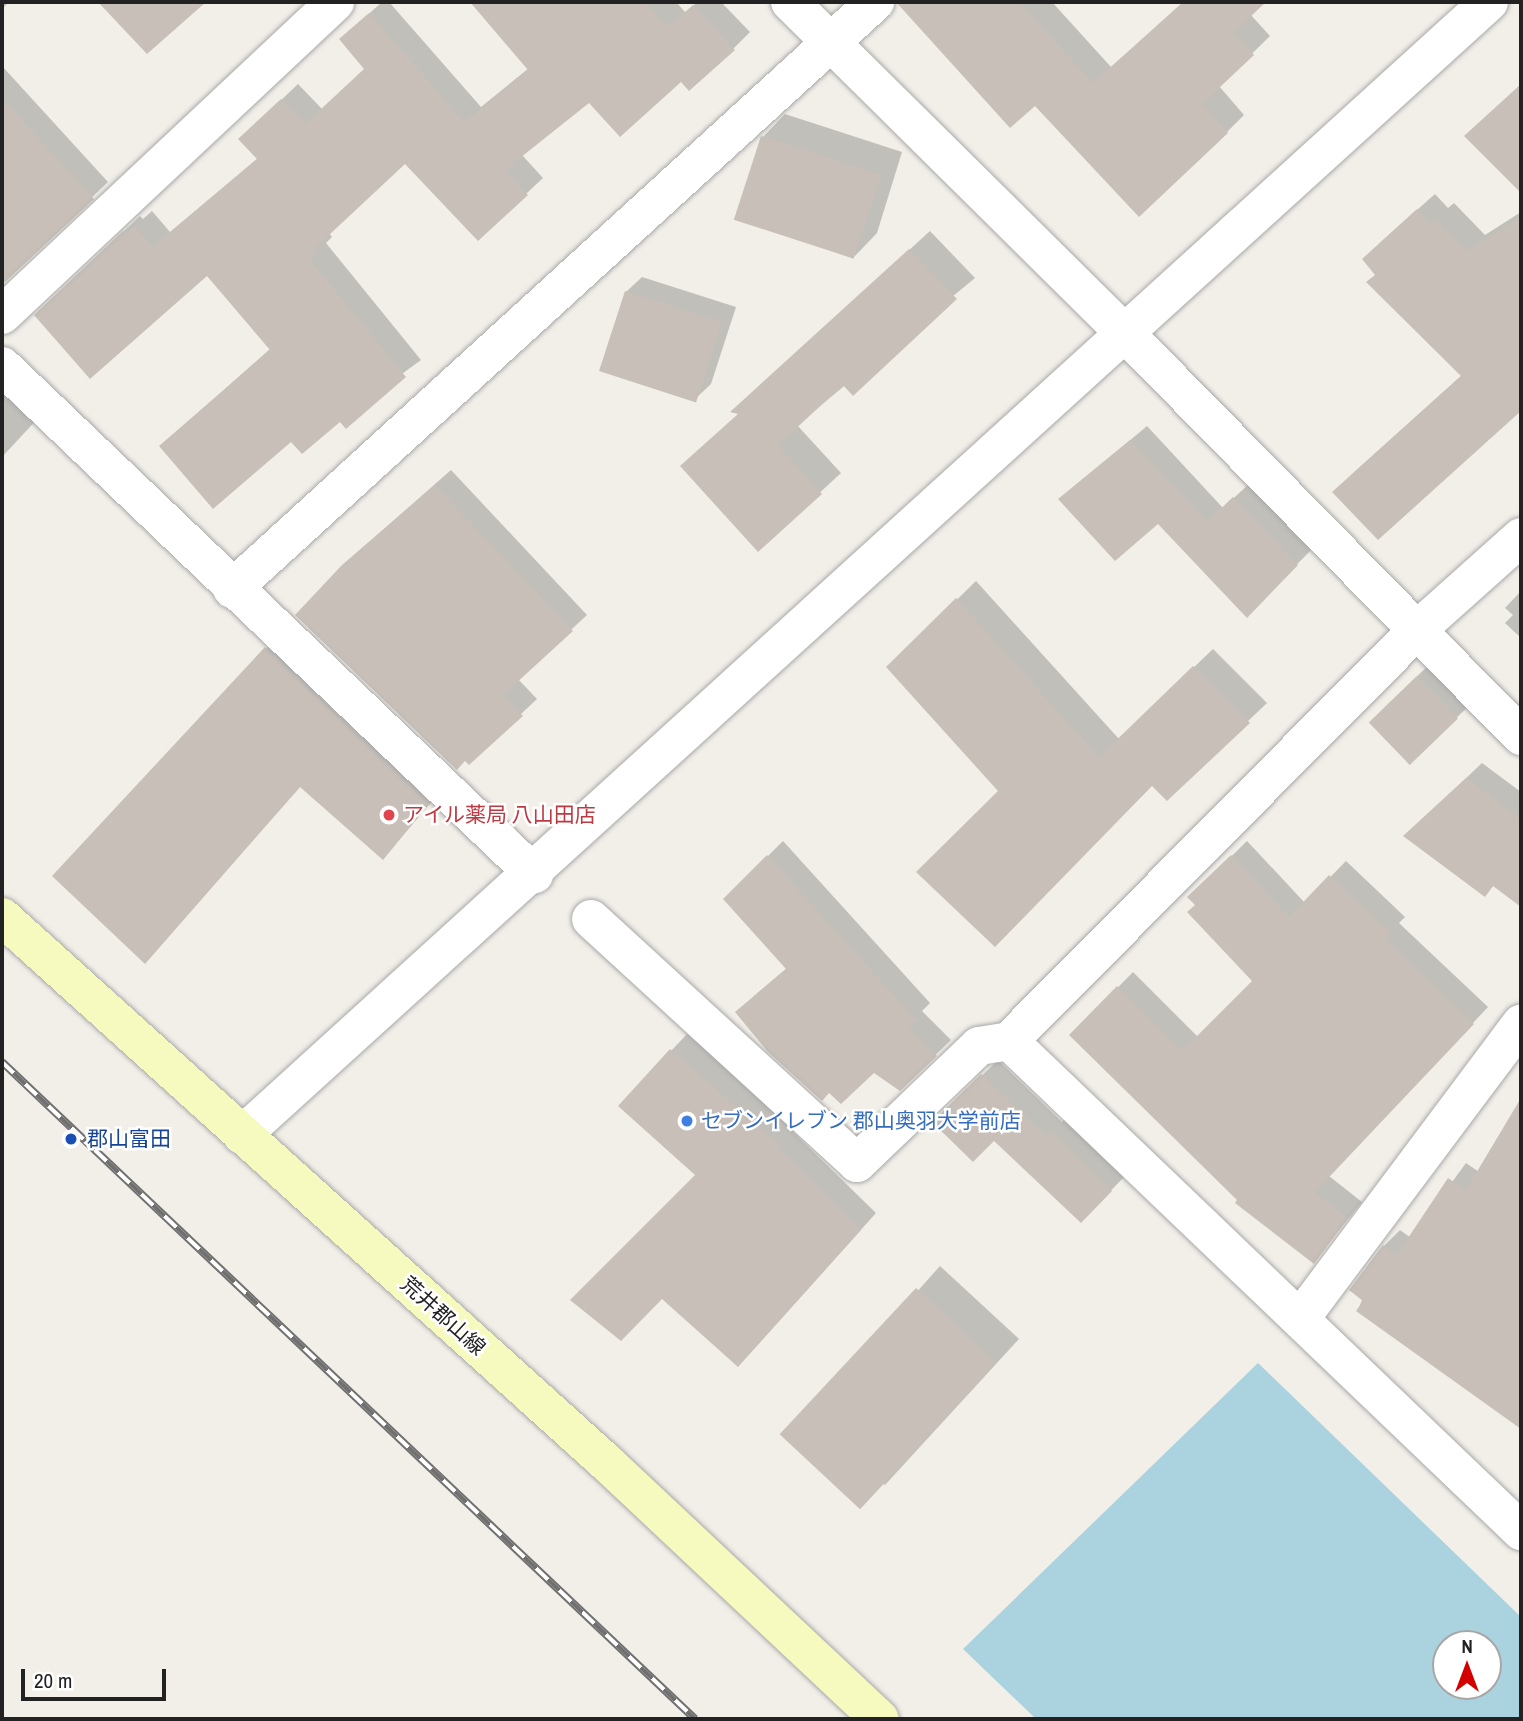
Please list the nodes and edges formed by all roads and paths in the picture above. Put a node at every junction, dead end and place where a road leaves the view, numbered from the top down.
1 (790, 2) edge
2 (875, 2) edge
3 (1489, 2) edge
4 (318, 7) edge
5 (830, 43) junction
6 (2, 315) edge
7 (1123, 331) junction
8 (2, 366) edge
9 (1521, 537) edge
10 (232, 589) junction
11 (1416, 631) junction
12 (1521, 736) edge
13 (534, 874) junction
14 (2, 917) edge
15 (591, 919) dead end
16 (1521, 1024) edge
17 (1009, 1041) junction
18 (242, 1135) junction
19 (1300, 1319) junction
20 (1521, 1531) edge
21 (880, 1719) edge

1 - 5 street
2 - 5 street
3 - 7 street
4 - 6 street
5 - 7 street
5 - 10 street
7 - 11 street
7 - 13 street
8 - 10 street
9 - 11 street
10 - 13 street
11 - 12 street
11 - 17 street
13 - 18 street
14 - 18 main road, 荒井郡山線
15 - 17 street
16 - 19 street
17 - 19 street
18 - 21 main road, 荒井郡山線
19 - 20 street

